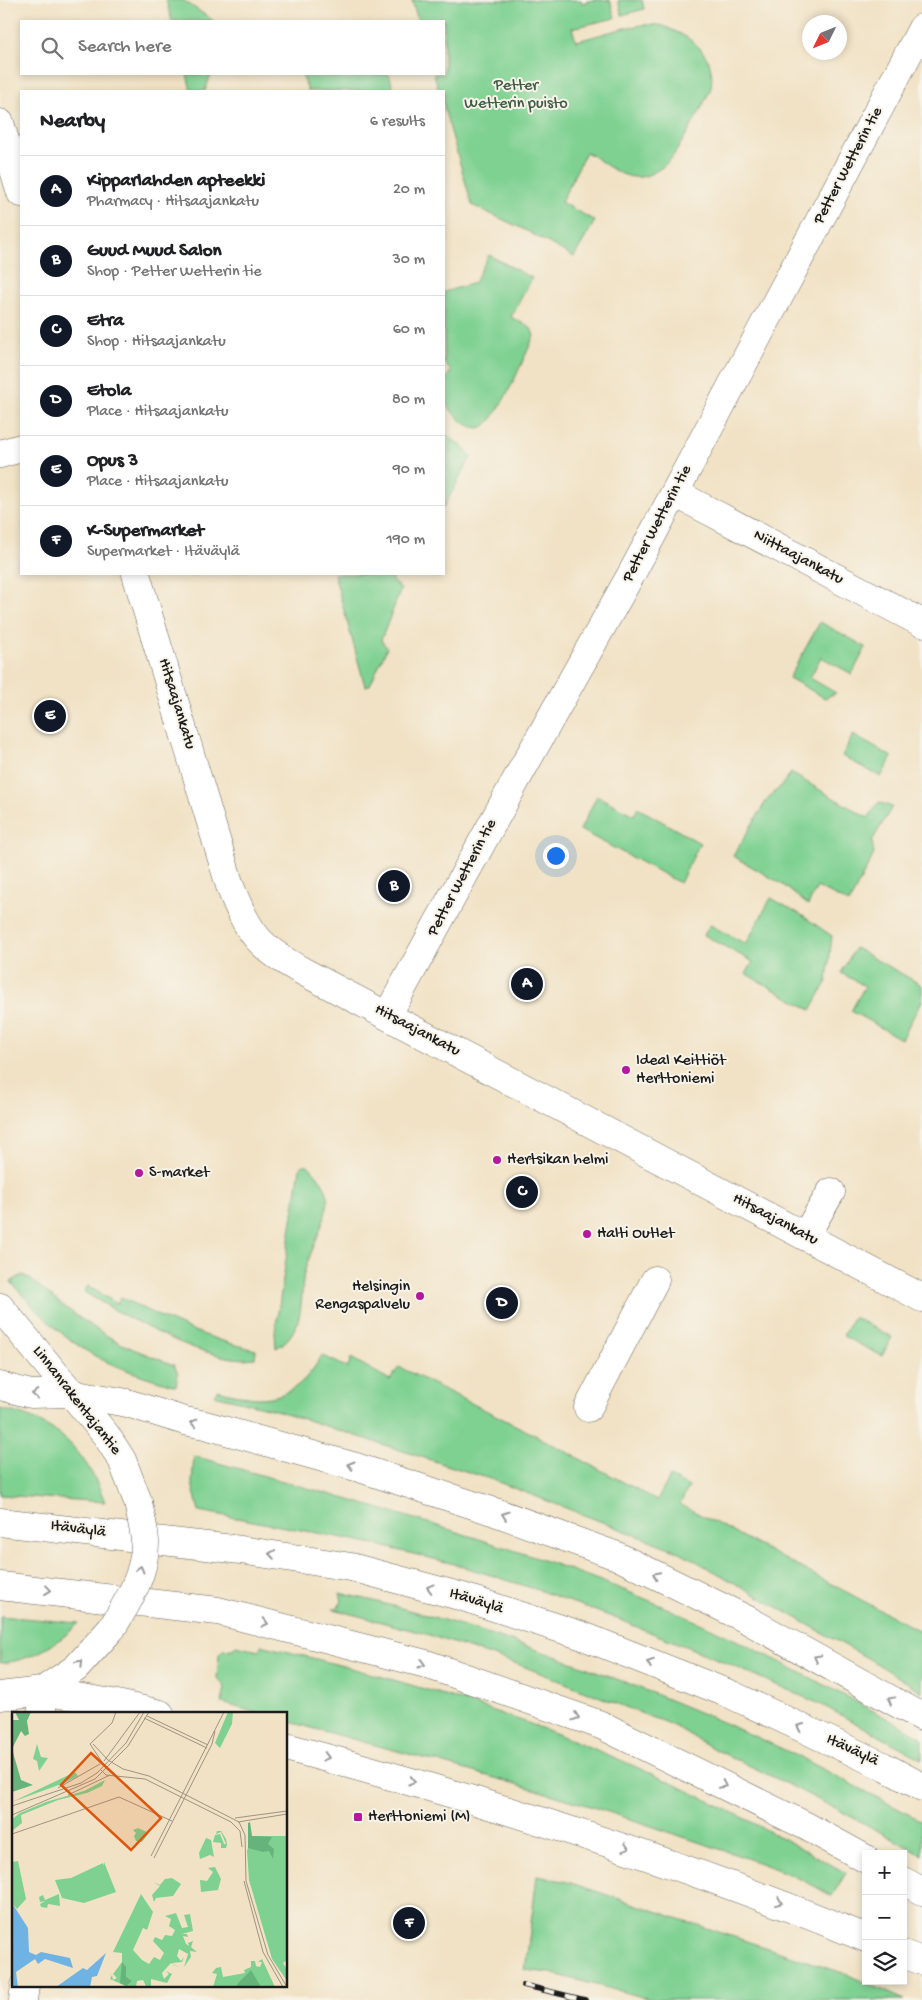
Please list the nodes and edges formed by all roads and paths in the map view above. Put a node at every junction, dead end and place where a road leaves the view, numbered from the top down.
1 (922, 28) edge
2 (0, 123) edge
3 (20, 190) edge
4 (20, 448) edge
5 (0, 454) edge
6 (675, 493) junction
7 (136, 575) edge
8 (922, 623) edge
9 (388, 1016) junction
10 (831, 1192) dead end
11 (806, 1236) junction
12 (655, 1280) dead end
13 (922, 1298) edge
14 (0, 1307) edge
15 (0, 1386) edge
16 (70, 1393) junction
17 (588, 1408) dead end
18 (8, 1523) edge
19 (0, 1586) edge
20 (0, 1696) edge
21 (42, 1702) edge
22 (151, 1712) edge
23 (922, 1717) edge
24 (288, 1748) edge
25 (922, 1787) edge
26 (862, 1857) edge
27 (907, 1883) edge
28 (922, 1891) edge
29 (862, 1936) edge
30 (907, 1955) edge
31 (922, 1961) edge

1 - 6 main road, Petter Wetterin tie
2 - 3 main road
4 - 5 main road
6 - 8 main road, Niittaajankatu
6 - 9 main road, Petter Wetterin tie
7 - 9 main road, Hitsaajankatu
9 - 11 main road, Hitsaajankatu
10 - 11 main road
11 - 13 main road, Hitsaajankatu
12 - 17 main road
14 - 16 main road, Linnanrakentajantie
16 -> 15 main road
21 -> 16 main road, Linnanrakentajantie, bridge
23 -> 16 main road
25 -> 18 main road, Itäväylä
19 -> 26 main road
20 - 21 main road, Linnanrakentajantie
21 - 22 main road
24 -> 29 main road
27 - 28 main road
30 - 31 main road

